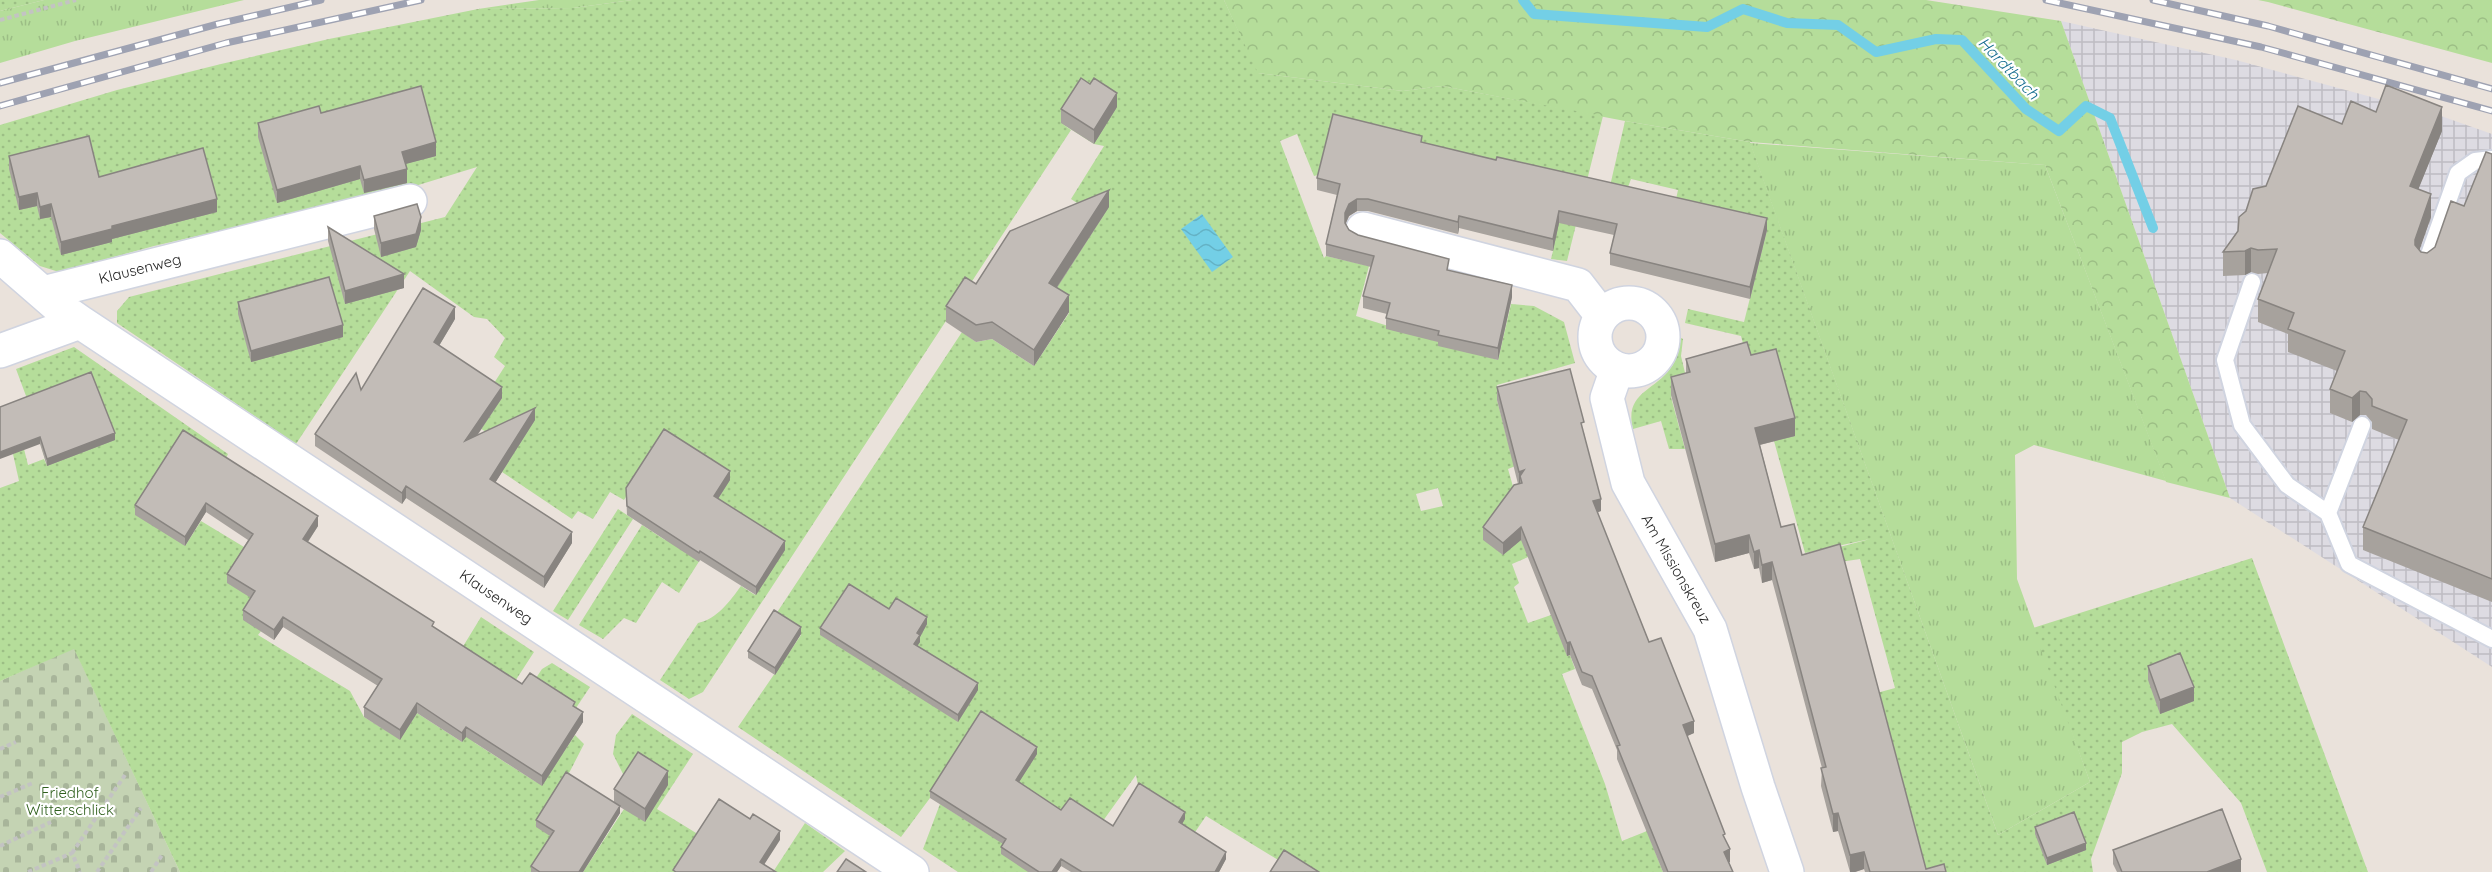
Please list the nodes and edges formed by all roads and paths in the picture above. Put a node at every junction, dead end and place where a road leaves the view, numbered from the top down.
1 (76, 0) edge
2 (0, 20) edge
3 (2492, 159) edge
4 (410, 201) dead end
5 (1363, 229) dead end
6 (0, 256) edge
7 (2425, 266) edge
8 (2252, 282) dead end
9 (44, 293) junction
10 (1602, 316) junction
11 (80, 322) junction
12 (0, 351) edge
13 (1617, 369) junction
14 (2361, 425) dead end
15 (2328, 513) junction
16 (2492, 639) edge
17 (16, 742) dead end
18 (0, 749) edge
19 (125, 775) dead end
20 (33, 783) dead end
21 (0, 797) edge
22 (141, 808) dead end
23 (51, 822) dead end
24 (0, 846) edge
25 (72, 853) junction
26 (162, 855) dead end
27 (28, 872) edge
28 (80, 872) edge
29 (97, 872) edge
30 (151, 872) edge
31 (912, 872) edge
32 (1787, 872) edge

1 - 2 path
3 - 7 lane
4 - 9 street, Klausenweg
5 - 10 street
6 - 9 street, Klausenweg
8 - 15 lane
9 - 11 street, Klausenweg
10 - 13 street
10 - 13 street
11 - 12 street
11 - 31 street, Klausenweg
13 - 32 street, Am Missionskreuz
14 - 15 lane
15 - 16 lane
17 - 18 path
19 - 25 path
20 - 21 path
22 - 29 path
23 - 24 path
25 - 27 path
25 - 28 path
26 - 30 path

